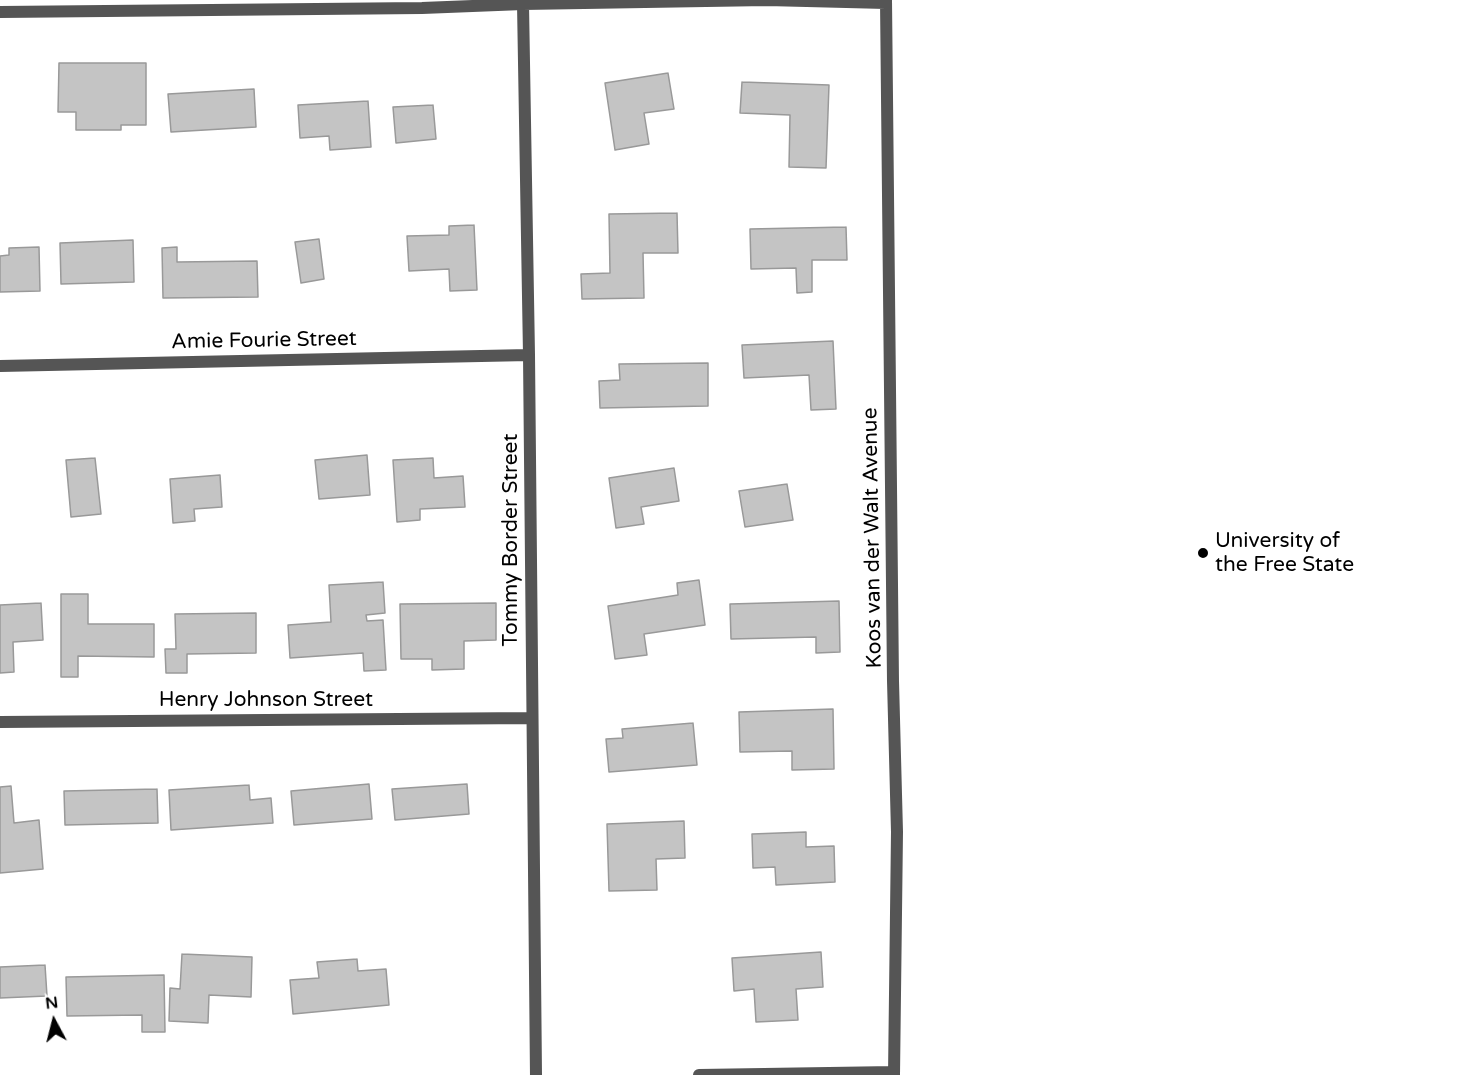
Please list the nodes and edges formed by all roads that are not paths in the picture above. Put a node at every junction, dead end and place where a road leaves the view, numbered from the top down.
1 (886, 2) edge
2 (523, 4) junction
3 (0, 12) edge
4 (529, 355) junction
5 (0, 366) edge
6 (532, 718) junction
7 (0, 722) edge
8 (894, 1074) edge
9 (536, 1075) edge
10 (699, 1075) edge

1 - 2 street
1 - 8 street, Koos van der Walt Avenue
2 - 3 street
2 - 4 street, Tommy Border Street
4 - 5 street, Amie Fourie Street
4 - 6 street, Tommy Border Street
6 - 7 street, Henry Johnson Street
6 - 9 street, Tommy Border Street
8 - 10 street

